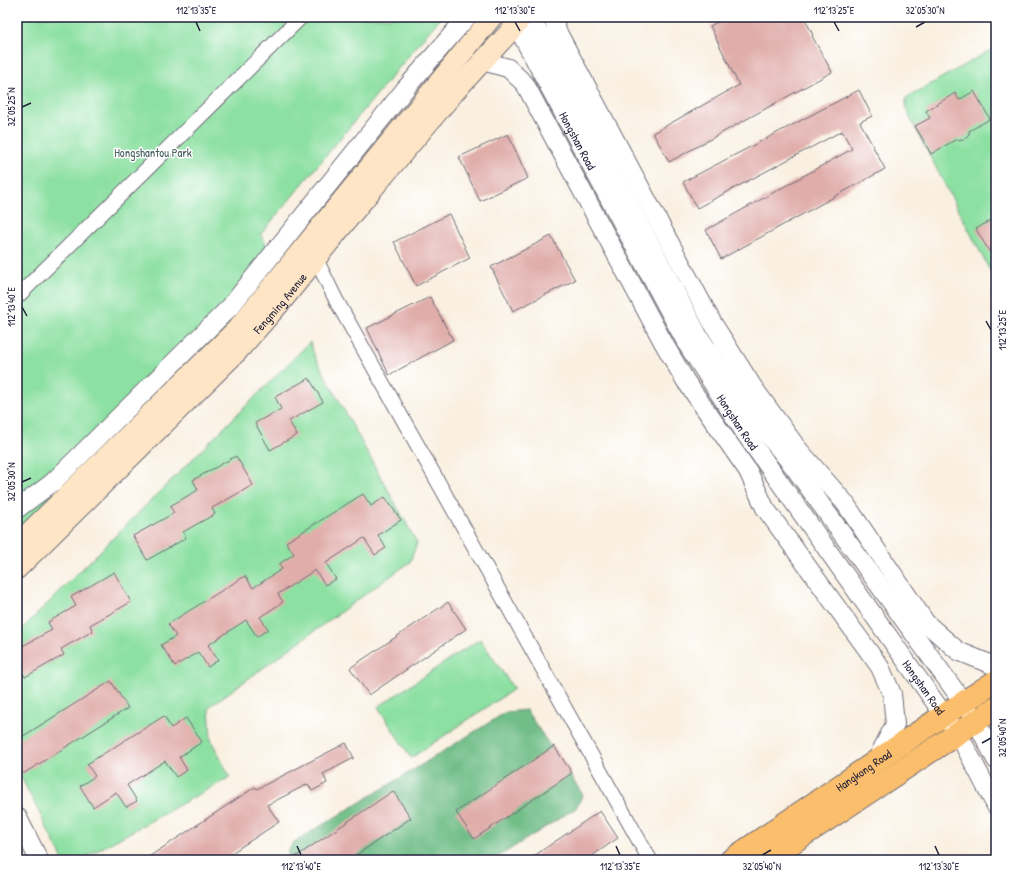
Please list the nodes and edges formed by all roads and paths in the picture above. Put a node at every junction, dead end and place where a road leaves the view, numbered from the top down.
1 (301, 17) edge
2 (467, 17) edge
3 (492, 17) edge
4 (554, 17) edge
5 (520, 19) edge
6 (483, 61) junction
7 (316, 259) junction
8 (17, 297) edge
9 (17, 510) edge
10 (17, 544) edge
11 (17, 569) edge
12 (996, 663) edge
13 (996, 681) edge
14 (963, 702) junction
15 (996, 708) edge
16 (944, 715) junction
17 (976, 721) junction
18 (958, 733) junction
19 (996, 760) edge
20 (876, 762) junction
21 (996, 806) edge
22 (17, 816) edge
23 (38, 860) edge
24 (650, 860) edge
25 (731, 860) edge
26 (766, 860) edge

1 - 8 street
2 - 9 street
3 - 10 main road, Fengming Avenue
4 - 12 street
5 - 6 main road, Fengming Avenue
5 - 14 street, Hongshan Road
5 - 16 street, Hongshan Road
6 - 7 main road, Fengming Avenue
6 - 20 street
7 - 11 main road, Fengming Avenue
7 - 24 street
13 - 14 main road, Hangkong Road
14 - 16 main road, Hangkong Road
14 - 17 street, Hongshan Road
15 - 17 main road, Hangkong Road
16 - 18 street, Hongshan Road
16 - 20 main road, Hangkong Road
17 - 18 main road, Hangkong Road
17 - 19 street, Hongshan Road
18 - 21 street, Hongshan Road
18 - 26 main road, Hangkong Road
20 - 25 main road, Hangkong Road
22 - 23 street

